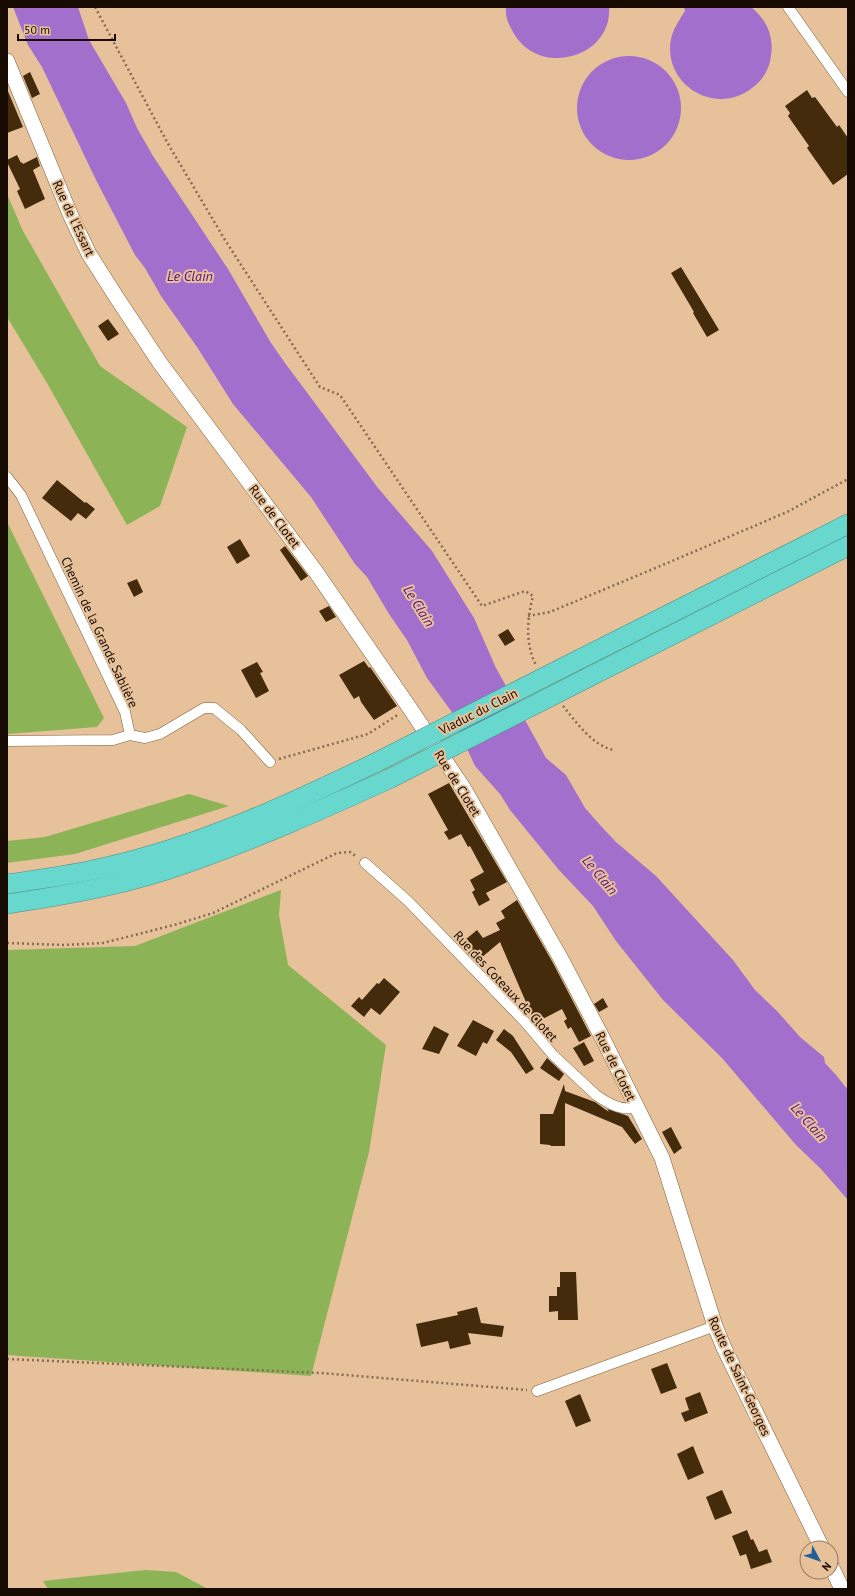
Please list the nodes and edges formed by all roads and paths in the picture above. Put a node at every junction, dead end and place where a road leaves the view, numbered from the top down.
1 (95, 7) edge
2 (788, 7) edge
3 (7, 61) edge
4 (848, 92) edge
5 (160, 363) joint
6 (7, 477) edge
7 (848, 479) edge
8 (848, 524) edge
9 (848, 546) edge
10 (528, 616) junction
11 (537, 666) dead end
12 (561, 703) dead end
13 (409, 707) junction
14 (130, 735) junction
15 (7, 741) edge
16 (613, 750) dead end
17 (270, 762) joint
18 (366, 863) joint
19 (7, 884) edge
20 (7, 904) edge
21 (7, 942) edge
22 (636, 1107) junction
23 (675, 1196) joint
24 (715, 1326) junction
25 (7, 1359) edge
26 (537, 1391) joint
27 (818, 1540) edge

1 - 10 path
2 - 4 street
3 - 5 main road, Rue de l'Essart
5 - 13 main road, Rue de Clotet
6 - 14 street, Chemin de la Grande Sablière
7 - 10 path
8 - 19 highway, Viaduc du Clain, bridge
9 - 20 highway, Viaduc du Clain, bridge
10 - 11 path
12 - 16 path
13 - 17 path
13 - 22 main road, Rue de Clotet
14 - 15 street
14 - 17 street
18 - 21 path
18 - 22 street, Rue des Coteaux de Clotet
22 - 23 main road, Rue de Clotet
23 - 24 main road, Route de Saint-Georges
24 - 26 street
24 - 27 main road, Route de Saint-Georges
25 - 26 path

